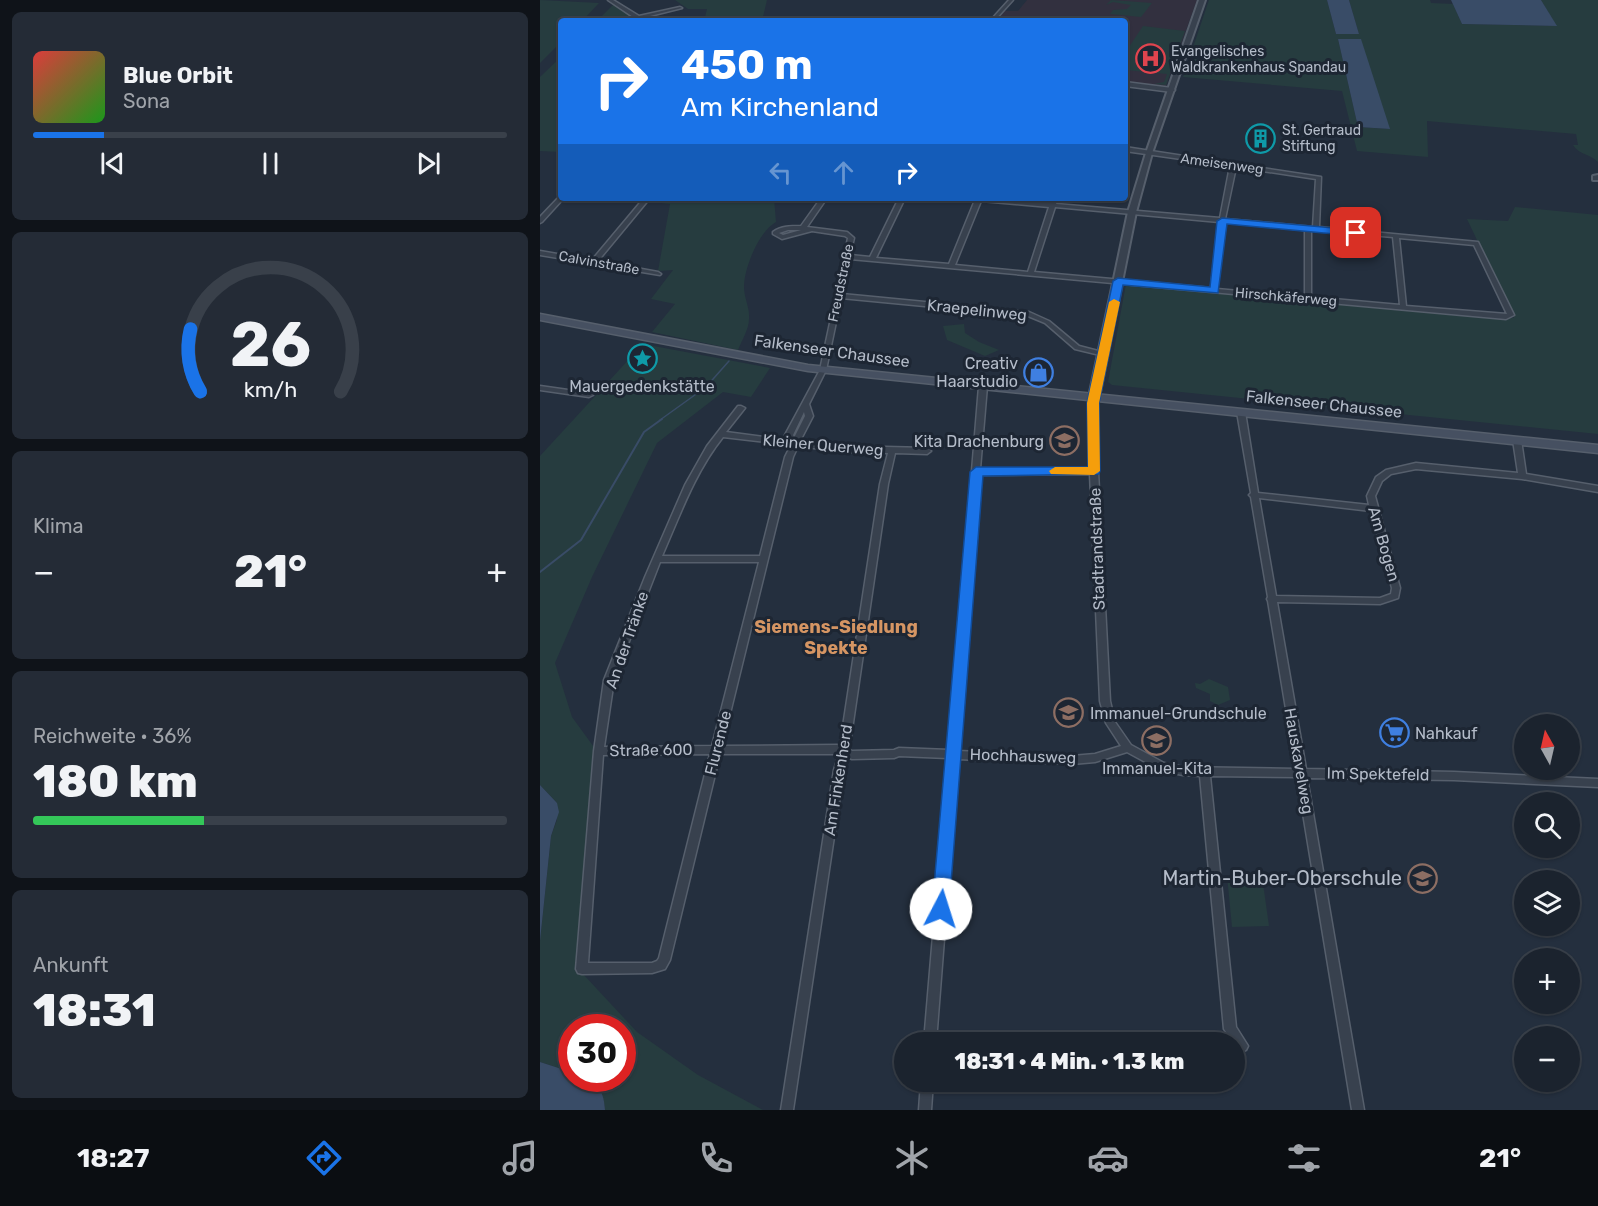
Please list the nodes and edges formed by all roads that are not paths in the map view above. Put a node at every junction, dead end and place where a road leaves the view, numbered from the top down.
1 (610, 0) edge
2 (1011, 0) edge
3 (1202, 0) edge
4 (680, 8) dead end
5 (638, 18) joint
6 (995, 18) edge
7 (1128, 84) edge
8 (1171, 91) junction
9 (1128, 150) edge
10 (1149, 153) junction
11 (1233, 166) junction
12 (558, 201) edge
13 (645, 201) edge
14 (822, 201) edge
15 (901, 201) edge
16 (978, 201) edge
17 (1006, 201) edge
18 (1054, 201) edge
19 (1052, 206) junction
20 (1132, 212) junction
21 (540, 220) edge
22 (1222, 221) junction
23 (1308, 228) junction
24 (1316, 229) junction
25 (1396, 236) junction
26 (540, 253) edge
27 (847, 258) junction
28 (872, 260) junction
29 (594, 262) junction
30 (951, 267) junction
31 (658, 274) dead end
32 (1030, 274) junction
33 (1118, 281) junction
34 (1214, 290) junction
35 (838, 296) junction
36 (1308, 298) junction
37 (1403, 307) junction
38 (540, 317) edge
39 (1104, 354) junction
40 (823, 370) junction
41 (983, 386) junction
42 (540, 388) edge
43 (589, 395) dead end
44 (1095, 395) junction
45 (741, 408) dead end
46 (1241, 410) junction
47 (721, 434) junction
48 (1517, 438) junction
49 (1598, 443) edge
50 (794, 444) junction
51 (1598, 449) edge
52 (891, 451) junction
53 (927, 451) dead end
54 (1094, 471) junction
55 (976, 472) junction
56 (1522, 476) junction
57 (1598, 489) edge
58 (1254, 495) junction
59 (1372, 508) junction
60 (657, 559) junction
61 (764, 559) junction
62 (1271, 599) junction
63 (1128, 748) junction
64 (717, 749) junction
65 (599, 751) junction
66 (844, 752) junction
67 (954, 754) junction
68 (1204, 772) junction
69 (1302, 772) junction
70 (1598, 783) edge
71 (582, 969) joint
72 (931, 1032) edge
73 (1232, 1032) edge
74 (926, 1092) edge
75 (787, 1110) edge
76 (925, 1110) edge
77 (1358, 1110) edge

1 - 5 street
2 - 6 street
3 - 8 street, Stadtrandstraße
4 - 5 street
7 - 8 street
8 - 10 street, Stadtrandstraße
9 - 10 street, Ameisenweg
10 - 11 street, Ameisenweg
10 - 20 street, Stadtrandstraße
11 - 22 street
11 - 24 street, Ameisenweg
12 - 21 street
13 - 29 street
14 - 27 street, Freudstraße
15 - 28 street
16 - 30 street
17 - 19 street
18 - 19 street
19 - 20 street
19 - 32 street
20 - 22 street
20 - 33 street, Stadtrandstraße
22 - 23 street
22 - 34 street
23 - 24 street
23 - 36 street
24 - 25 street
25 - 37 street
25 - 37 street, Hirschkäferweg
26 - 29 street, Calvinstraße
27 - 28 street, Hirschkäferweg
27 - 35 street, Freudstraße
28 - 30 street, Hirschkäferweg
29 - 31 street, Calvinstraße
30 - 32 street, Hirschkäferweg
32 - 33 street, Hirschkäferweg
33 - 34 street, Hirschkäferweg
33 - 39 street, Stadtrandstraße
34 - 36 street, Hirschkäferweg
35 - 39 street, Kraepelinweg
35 - 40 street, Freudstraße
36 - 37 street, Hirschkäferweg
38 - 40 main road, Falkenseer Chaussee
39 - 44 street, Stadtrandstraße
40 - 41 main road, Falkenseer Chaussee
40 - 50 street, Flurende
41 - 44 main road, Falkenseer Chaussee
41 - 55 street
42 - 43 street
44 - 46 main road, Falkenseer Chaussee
44 - 54 street, Stadtrandstraße
45 - 47 street, An der Tränke
46 - 48 main road, Falkenseer Chaussee
46 - 58 street, Hauskavelweg
47 - 50 street, Kleiner Querweg
47 - 60 street, An der Tränke
48 - 49 main road, Falkenseer Chaussee
48 - 51 main road, Falkenseer Chaussee
48 - 56 street
50 - 52 street, Kleiner Querweg
50 - 61 street, Flurende
52 - 53 street, Kleiner Querweg
52 - 66 street, Am Finkenherd
54 - 55 street
54 - 63 street, Stadtrandstraße
55 - 67 street
56 - 57 street, Am Bogen
56 - 59 street, Am Bogen
58 - 59 street
58 - 62 street, Hauskavelweg
59 - 62 street, Am Bogen
60 - 61 street
60 - 65 street, An der Tränke
61 - 64 street, Flurende
62 - 69 street, Hauskavelweg
63 - 67 street, Hochhausweg
63 - 68 street, Im Spektefeld
64 - 65 street, Straße 600
64 - 66 street, Straße 600
64 - 71 street, Flurende
65 - 71 street, An der Tränke
66 - 67 street, Straße 600
66 - 75 street, Am Finkenherd
67 - 72 street
68 - 69 street, Im Spektefeld
68 - 73 street
69 - 70 street, Im Spektefeld
69 - 77 street, Hauskavelweg
74 - 76 street

